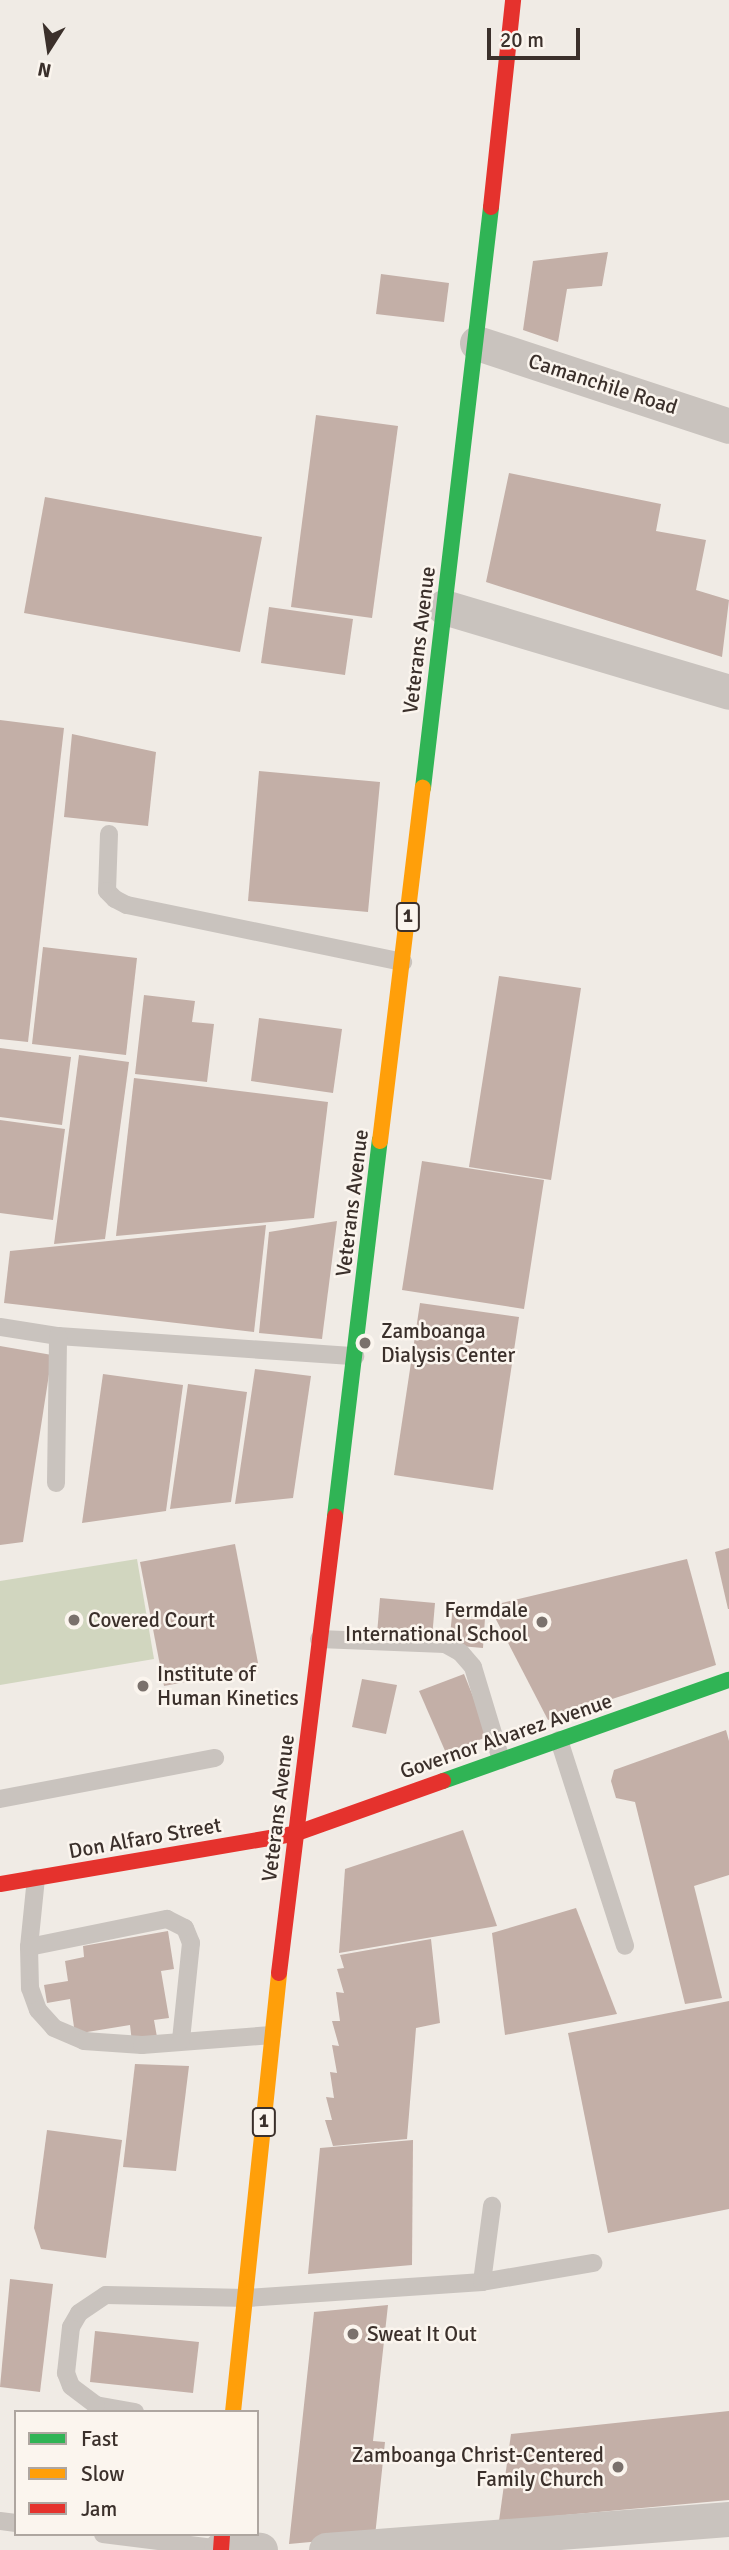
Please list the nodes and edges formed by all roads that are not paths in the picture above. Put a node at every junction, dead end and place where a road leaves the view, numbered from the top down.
1 (513, 0) edge
2 (477, 343) junction
3 (729, 426) edge
4 (444, 607) junction
5 (729, 692) edge
6 (110, 834) dead end
7 (403, 962) junction
8 (0, 1327) edge
9 (58, 1336) junction
10 (355, 1356) junction
11 (56, 1483) dead end
12 (319, 1639) junction
13 (729, 1680) edge
14 (559, 1740) junction
15 (215, 1758) dead end
16 (501, 1760) junction
17 (0, 1799) edge
18 (297, 1833) junction
19 (36, 1878) junction
20 (0, 1885) edge
21 (625, 1946) dead end
22 (29, 1947) junction
23 (272, 2035) junction
24 (181, 2040) junction
25 (492, 2206) dead end
26 (593, 2263) dead end
27 (482, 2282) junction
28 (247, 2298) junction
29 (125, 2410) edge
30 (233, 2410) edge
31 (729, 2519) edge
32 (118, 2536) edge
33 (362, 2549) edge
34 (221, 2550) edge
35 (260, 2550) edge
36 (326, 2550) edge

1 - 2 main road, Veterans Avenue / 1
2 - 3 street, Camanchile Road
2 - 4 main road, Veterans Avenue / 1
4 - 5 street
4 - 7 main road, Veterans Avenue / 1
6 - 7 lane
7 - 10 main road, Veterans Avenue / 1
8 - 9 lane
9 - 10 lane
9 - 11 lane
10 - 12 main road, Veterans Avenue / 1
12 - 16 lane
12 - 18 main road, Veterans Avenue / 1
13 - 14 main road, Governor Alvarez Avenue
14 - 16 main road, Governor Alvarez Avenue
14 - 21 lane
15 - 17 lane
16 - 18 main road, Governor Alvarez Avenue
18 - 19 main road, Don Alfaro Street
18 - 23 main road, Veterans Avenue / 1
19 - 20 main road, Don Alfaro Street
19 - 22 lane
22 - 24 lane
22 - 24 lane
23 - 24 lane
23 - 28 main road, Veterans Avenue / 1
25 - 27 lane
26 - 27 lane
27 - 28 lane
28 - 29 lane
28 - 30 main road, Veterans Avenue / 1
31 - 33 street
32 - 34 lane
33 - 36 street
34 - 35 street

